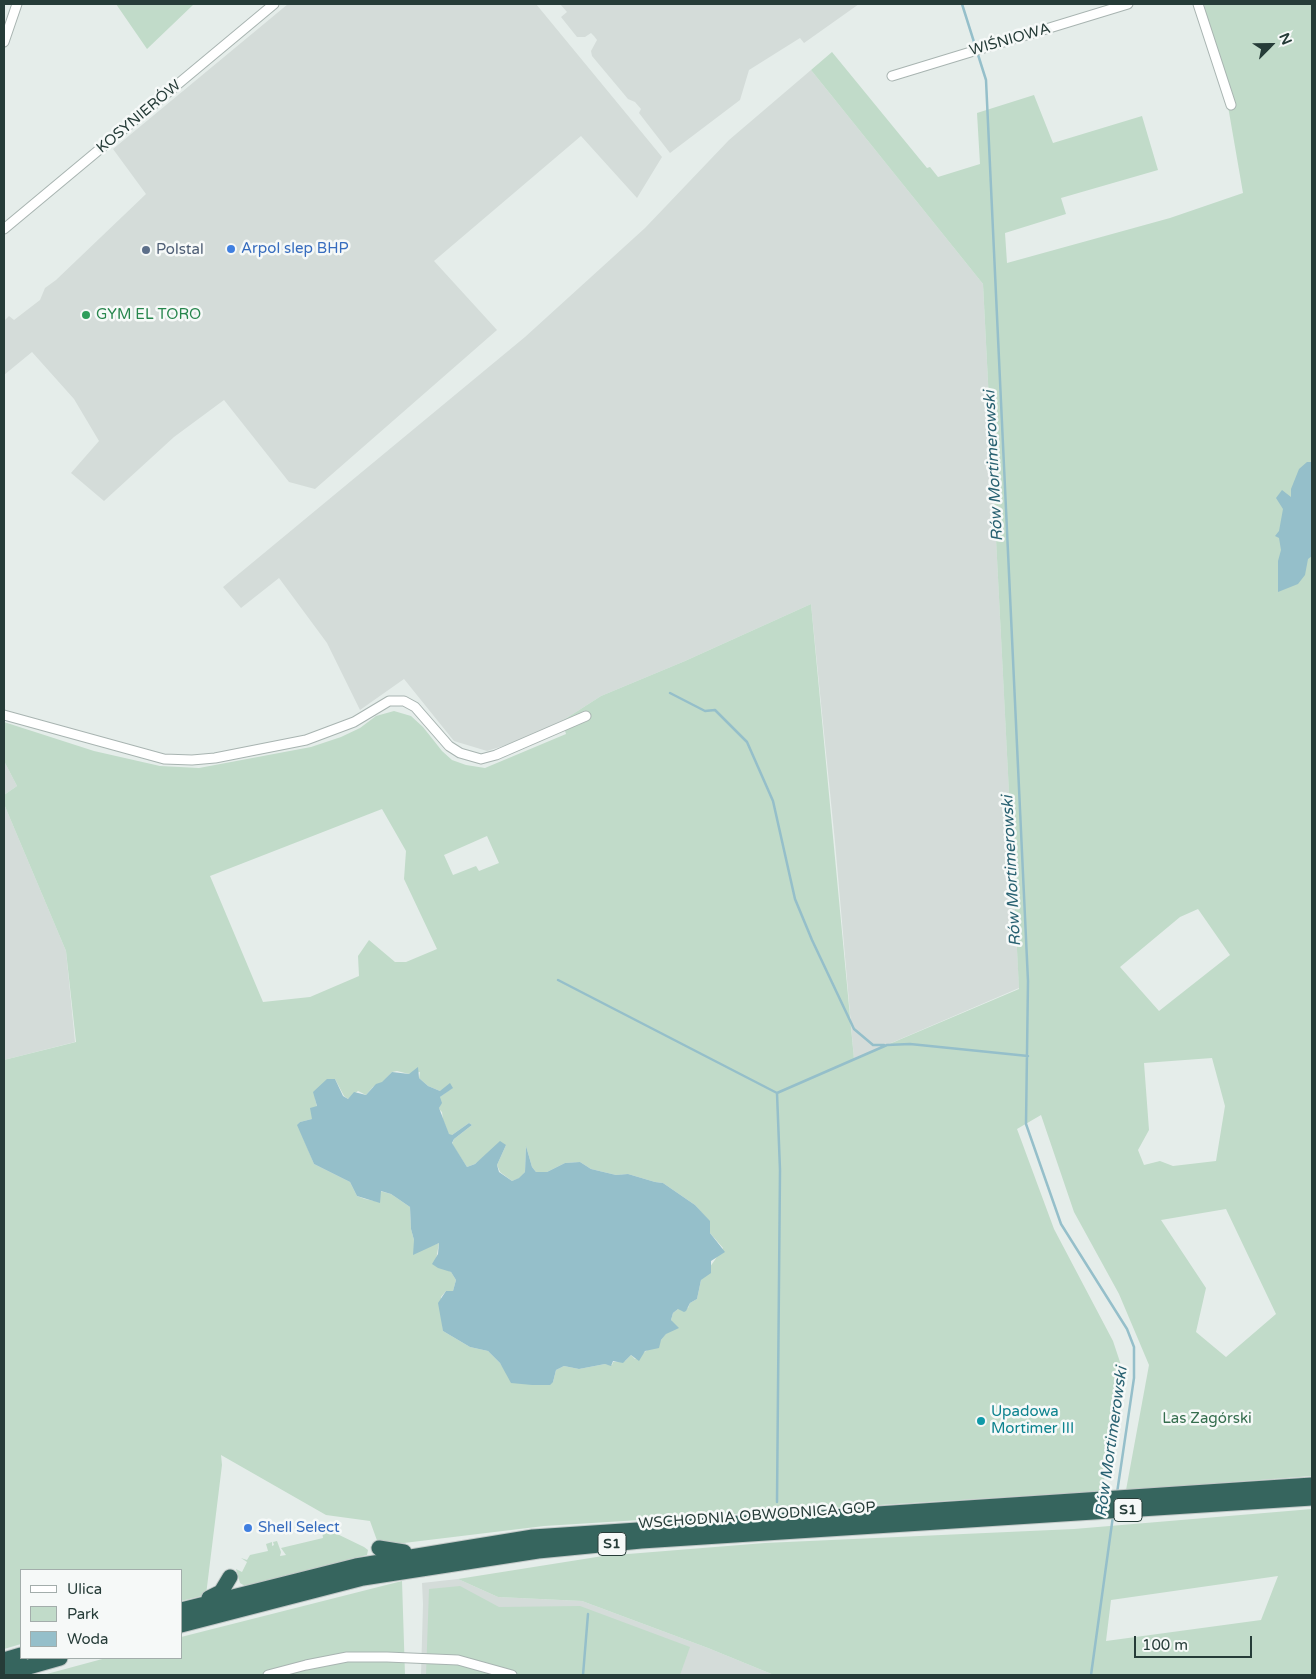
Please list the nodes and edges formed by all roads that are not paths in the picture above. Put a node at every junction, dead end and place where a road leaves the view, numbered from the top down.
1 (17, 4) edge
2 (274, 4) edge
3 (1128, 4) edge
4 (1198, 4) edge
5 (4, 42) edge
6 (892, 76) dead end
7 (1231, 105) dead end
8 (4, 229) edge
9 (4, 716) edge
10 (586, 716) dead end
11 (1312, 1485) edge
12 (1312, 1498) edge
13 (1203, 1499) junction
14 (1050, 1509) junction
15 (380, 1548) dead end
16 (430, 1552) junction
17 (230, 1577) dead end
18 (184, 1609) edge
19 (182, 1625) edge
20 (20, 1655) edge
21 (56, 1659) edge
22 (4, 1660) edge
23 (4, 1674) edge
24 (268, 1675) edge
25 (512, 1675) edge

1 - 5 street
2 - 8 street, KOSYNIERÓW
3 - 6 street, WIŚNIOWA
4 - 7 street
9 - 10 street
11 - 13 highway, WSCHODNIA OBWODNICA GOP / S1
12 - 13 highway, WSCHODNIA OBWODNICA GOP / S1
13 - 14 highway, WSCHODNIA OBWODNICA GOP / S1
14 - 16 highway, WSCHODNIA OBWODNICA GOP / S1
14 - 19 highway, WSCHODNIA OBWODNICA GOP / S1
15 - 16 highway
16 - 18 highway, WSCHODNIA OBWODNICA GOP / S1
17 - 18 highway
20 - 22 highway
21 - 23 highway
24 - 25 street

